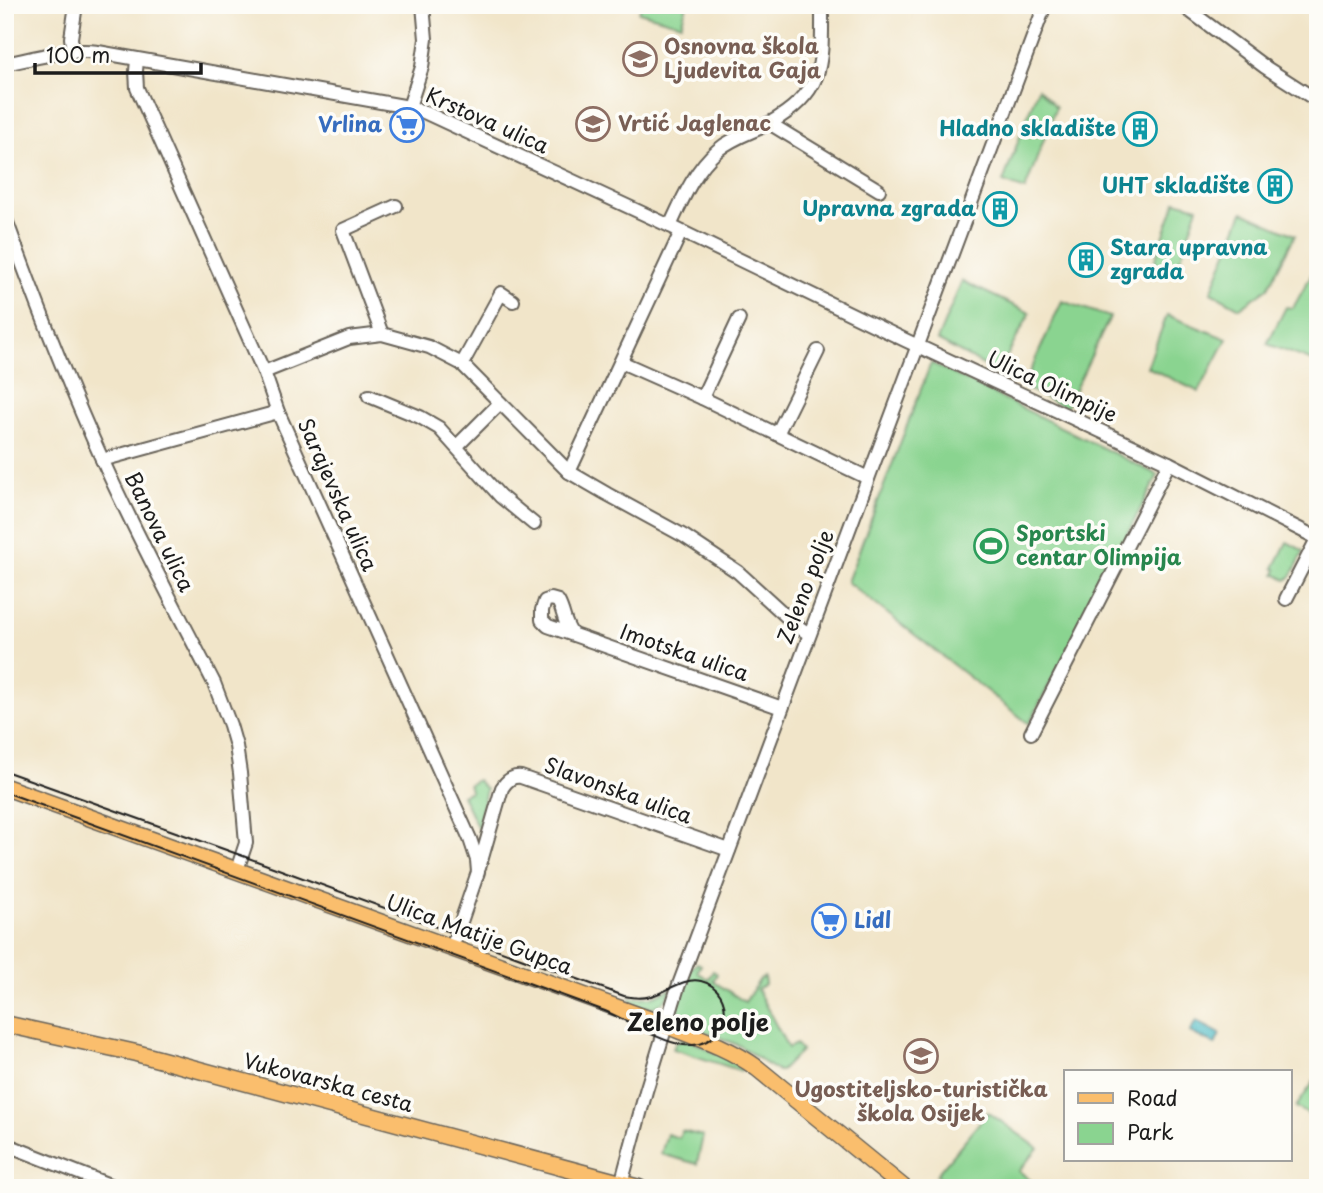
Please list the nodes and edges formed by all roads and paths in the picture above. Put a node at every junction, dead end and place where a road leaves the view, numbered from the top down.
1 (76, 5) edge
2 (423, 5) edge
3 (822, 5) edge
4 (1045, 5) edge
5 (1182, 5) edge
6 (73, 52) junction
7 (137, 60) junction
8 (5, 64) edge
9 (1318, 101) edge
10 (409, 107) junction
11 (769, 123) junction
12 (879, 190) dead end
13 (396, 206) dead end
14 (5, 217) edge
15 (675, 229) junction
16 (513, 301) dead end
17 (739, 319) dead end
18 (382, 334) junction
19 (918, 346) junction
20 (818, 351) dead end
21 (621, 362) junction
22 (462, 364) junction
23 (264, 372) junction
24 (369, 396) dead end
25 (702, 398) junction
26 (500, 403) junction
27 (278, 412) junction
28 (778, 434) junction
29 (457, 446) junction
30 (102, 460) junction
31 (1169, 463) junction
32 (569, 472) junction
33 (868, 478) junction
34 (534, 524) dead end
35 (1318, 538) edge
36 (1286, 599) dead end
37 (572, 634) dead end
38 (809, 634) junction
39 (782, 708) junction
40 (1031, 733) dead end
41 (5, 786) edge
42 (729, 850) junction
43 (237, 870) junction
44 (478, 872) junction
45 (452, 948) junction
46 (5, 1024) edge
47 (665, 1025) junction
48 (5, 1144) edge
49 (620, 1185) edge
50 (117, 1188) edge
51 (639, 1188) edge
52 (904, 1188) edge

1 - 6 street
2 - 10 street
3 - 11 street
4 - 19 street, Zeleno polje
5 - 9 street
6 - 7 street, Krstova ulica
6 - 8 street, Krstova ulica
7 - 10 street, Krstova ulica
7 - 23 street, Sarajevska ulica
10 - 15 street, Krstova ulica
11 - 12 street
11 - 15 street
13 - 18 street
14 - 30 street, Banova ulica
15 - 19 street, Krstova ulica
15 - 21 street
16 - 22 street
17 - 25 street
18 - 22 street
18 - 23 street
19 - 31 street, Ulica Olimpije
19 - 33 street, Zeleno polje
20 - 28 street
21 - 25 street
21 - 32 street
22 - 26 street
23 - 27 street, Sarajevska ulica
24 - 29 street
25 - 28 street
26 - 29 street
26 - 32 street
27 - 30 street
27 - 44 street, Sarajevska ulica
28 - 33 street
29 - 34 street
30 - 43 street, Banova ulica
31 - 35 street, Ulica Olimpije
31 - 40 street
32 - 38 street
33 - 38 street, Zeleno polje
35 - 36 street
37 - 39 street, Imotska ulica
38 - 39 street, Zeleno polje
39 - 42 street, Zeleno polje
41 - 43 main road, Ulica Matije Gupca
42 - 44 street, Slavonska ulica
42 - 47 street, Zeleno polje
43 - 45 main road, Ulica Matije Gupca
44 - 45 street
45 - 47 main road, Ulica Matije Gupca
46 - 49 main road, Vukovarska cesta
47 - 49 street, Zeleno polje
47 - 52 main road, Ulica Matije Gupca
48 - 50 street
49 - 51 main road, Vukovarska cesta

